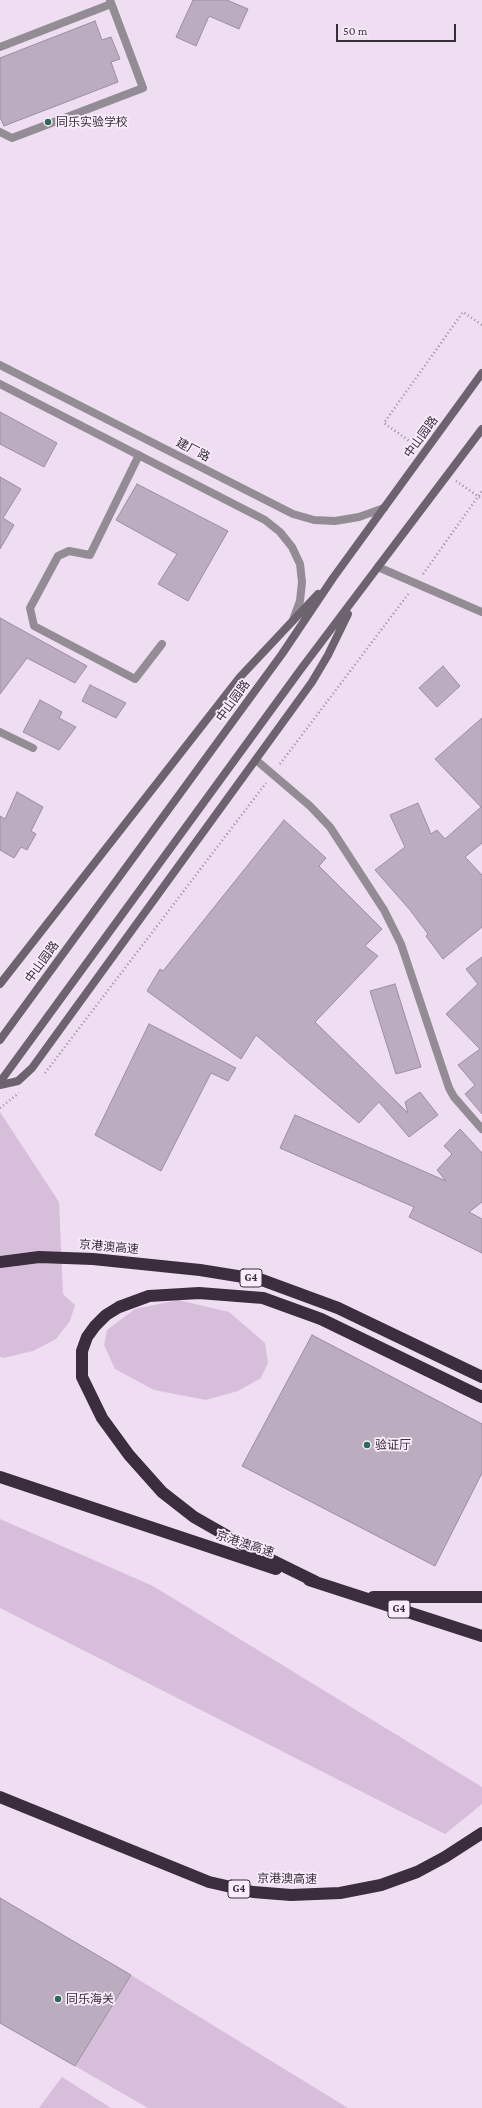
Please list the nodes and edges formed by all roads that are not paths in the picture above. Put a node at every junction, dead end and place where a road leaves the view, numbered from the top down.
1 (110, 2) edge
2 (0, 47) edge
3 (0, 132) edge
4 (0, 365) edge
5 (482, 373) edge
6 (0, 384) edge
7 (482, 429) edge
8 (139, 455) junction
9 (384, 508) junction
10 (378, 567) junction
11 (333, 578) junction
12 (355, 598) junction
13 (482, 612) edge
14 (293, 620) junction
15 (162, 644) dead end
16 (0, 732) edge
17 (33, 748) dead end
18 (256, 760) junction
19 (0, 984) edge
20 (0, 1040) edge
21 (0, 1082) edge
22 (0, 1085) edge
23 (482, 1129) edge
24 (0, 1262) edge
25 (465, 1369) junction
26 (482, 1377) edge
27 (482, 1384) edge
28 (482, 1397) edge
29 (0, 1477) edge
30 (316, 1582) junction
31 (351, 1594) junction
32 (482, 1597) edge
33 (482, 1636) edge
34 (0, 1797) edge
35 (482, 1832) edge

1 - 2 street
1 - 3 street
4 - 9 street, 建厂路
5 - 9 main road, 中山园路
6 - 8 street
7 - 10 main road
8 - 14 street
8 - 15 street
9 - 11 main road, 中山园路
10 - 12 main road
10 - 13 street
11 - 14 main road
11 - 20 main road, 中山园路
12 - 18 main road
12 - 21 main road
14 - 19 main road
16 - 17 street
18 - 22 main road
18 - 23 street
24 - 25 highway, 京港澳高速 / G4
25 - 26 highway, 京港澳高速 / G4
25 - 27 highway
28 - 30 highway
29 - 30 highway, 京港澳高速 / G4
30 - 31 highway, 京港澳高速 / G4
31 - 32 highway
31 - 33 highway, 京港澳高速 / G4
34 - 35 highway, 京港澳高速 / G4

